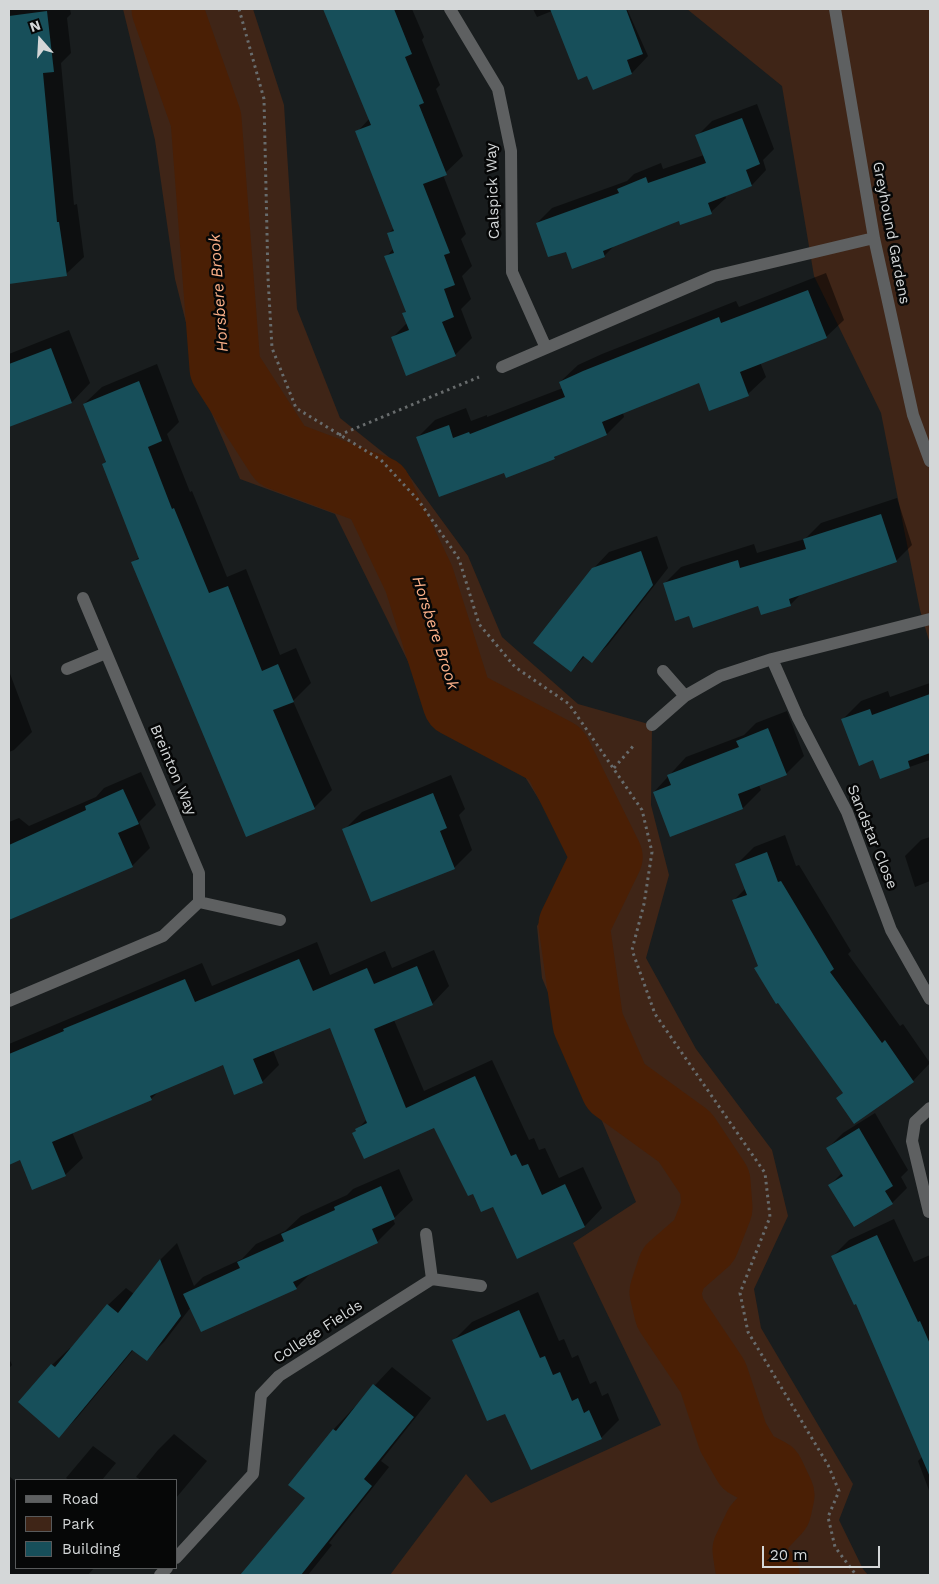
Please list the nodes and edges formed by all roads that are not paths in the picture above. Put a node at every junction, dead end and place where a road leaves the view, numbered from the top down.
1 (450, 9) edge
2 (835, 9) edge
3 (874, 238) junction
4 (546, 348) junction
5 (502, 367) road end
6 (930, 461) edge
7 (83, 598) dead end
8 (930, 619) edge
9 (106, 653) junction
10 (772, 659) junction
11 (67, 669) dead end
12 (662, 671) dead end
13 (685, 696) junction
14 (652, 725) dead end
15 (199, 902) junction
16 (280, 920) dead end
17 (930, 999) edge
18 (9, 1001) edge
19 (930, 1108) edge
20 (929, 1212) edge
21 (426, 1234) dead end
22 (432, 1279) junction
23 (481, 1286) dead end
24 (178, 1556) edge

1 - 4 street, Calspick Way
2 - 3 street, Greyhound Gardens
3 - 4 street
3 - 6 street, Greyhound Gardens
4 - 5 street
7 - 9 street, Breinton Way
8 - 10 street
9 - 11 street
9 - 15 street, Breinton Way
10 - 13 street
10 - 17 street, Sandstar Close
12 - 13 street
13 - 14 street
15 - 16 street
15 - 18 street
19 - 20 street
21 - 22 street
22 - 23 street
22 - 24 street, College Fields

